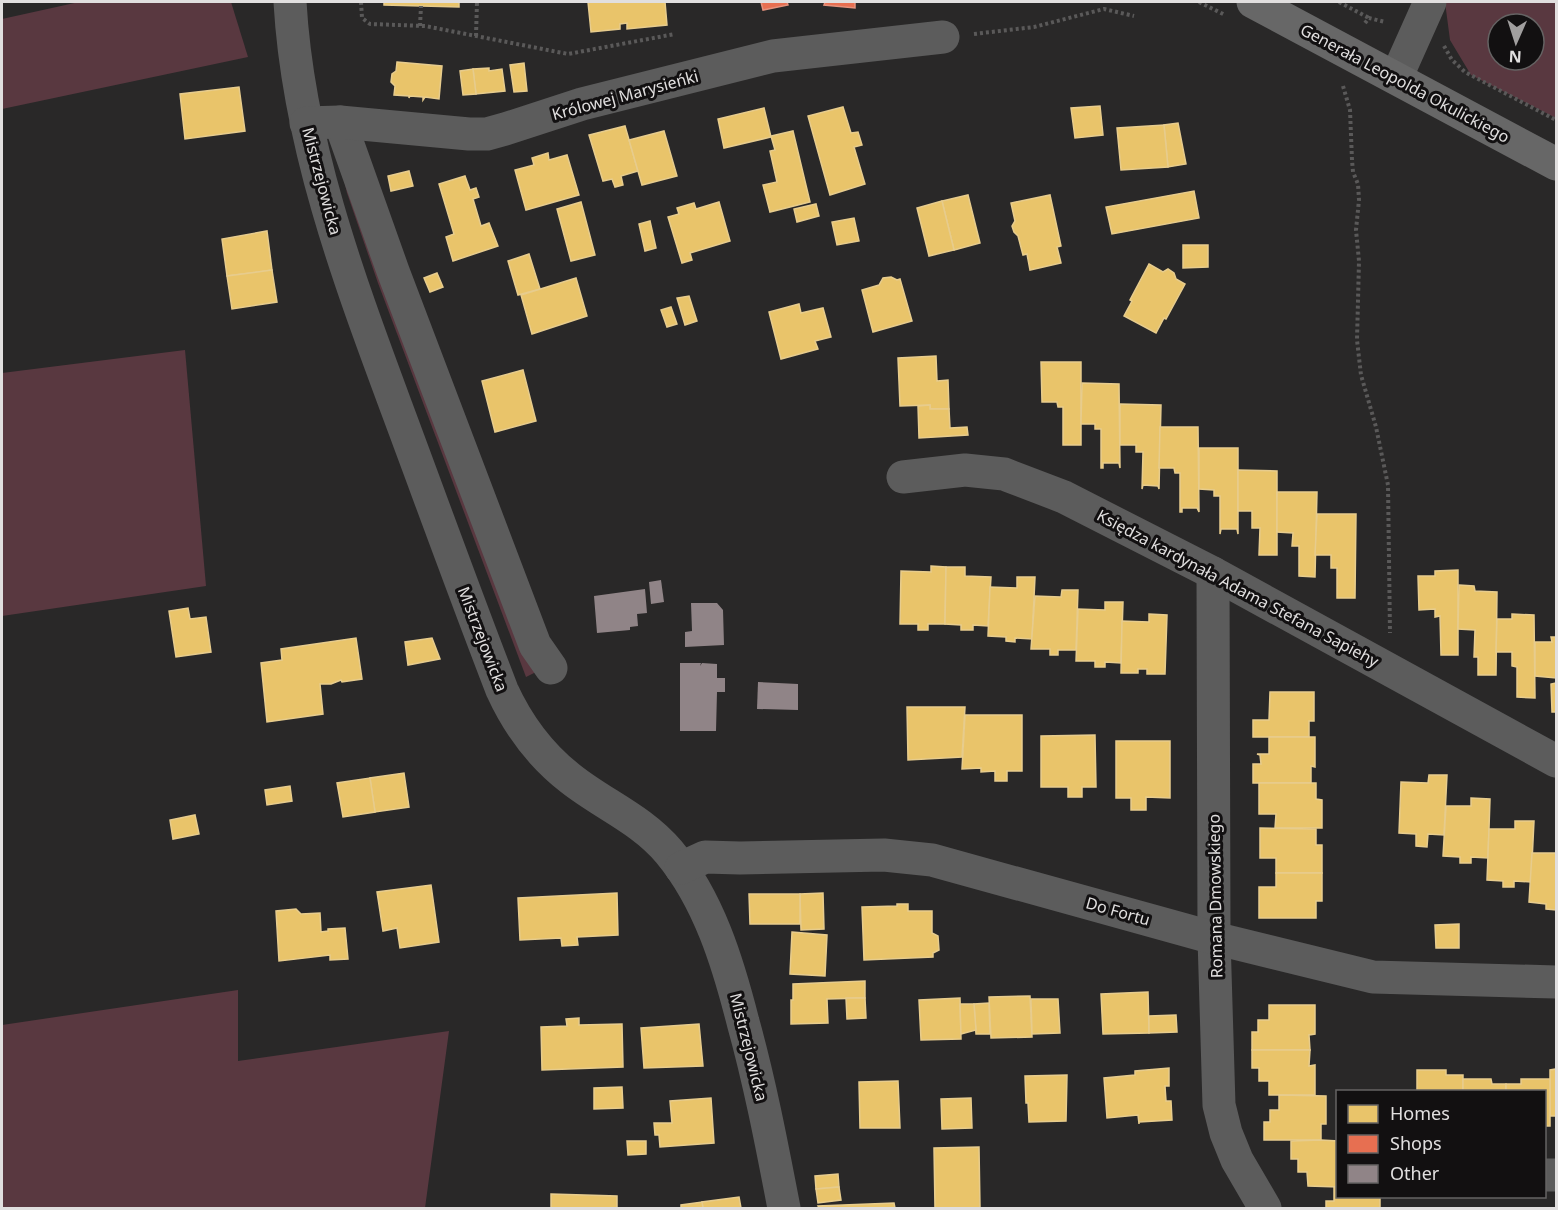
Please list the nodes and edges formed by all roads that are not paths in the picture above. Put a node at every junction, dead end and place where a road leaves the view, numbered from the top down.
1 (290, 2) edge
2 (1253, 2) edge
3 (1430, 2) edge
4 (943, 37) road end
5 (1396, 78) junction
6 (340, 122) junction
7 (306, 123) junction
8 (1557, 164) edge
9 (903, 477) dead end
10 (1213, 573) junction
11 (551, 668) dead end
12 (1557, 761) edge
13 (681, 868) junction
14 (1214, 938) junction
15 (1557, 982) edge
16 (784, 1209) edge
17 (1265, 1209) edge

1 - 7 street, Mistrzejowicka
2 - 5 main road, Generała Leopolda Okulickiego
3 - 5 street
4 - 6 street, Królowej Marysieńki
5 - 8 main road, Generała Leopolda Okulickiego
6 - 7 street, Królowej Marysieńki
6 - 11 street
7 - 13 street, Mistrzejowicka
9 - 10 street, Księdza kardynała Adama Stefana Sapiehy
10 - 12 street, Księdza kardynała Adama Stefana Sapiehy
10 - 14 street, Romana Dmowskiego
13 - 14 street, Do Fortu
13 - 16 street, Mistrzejowicka
14 - 15 street, Do Fortu
14 - 17 street, Romana Dmowskiego

